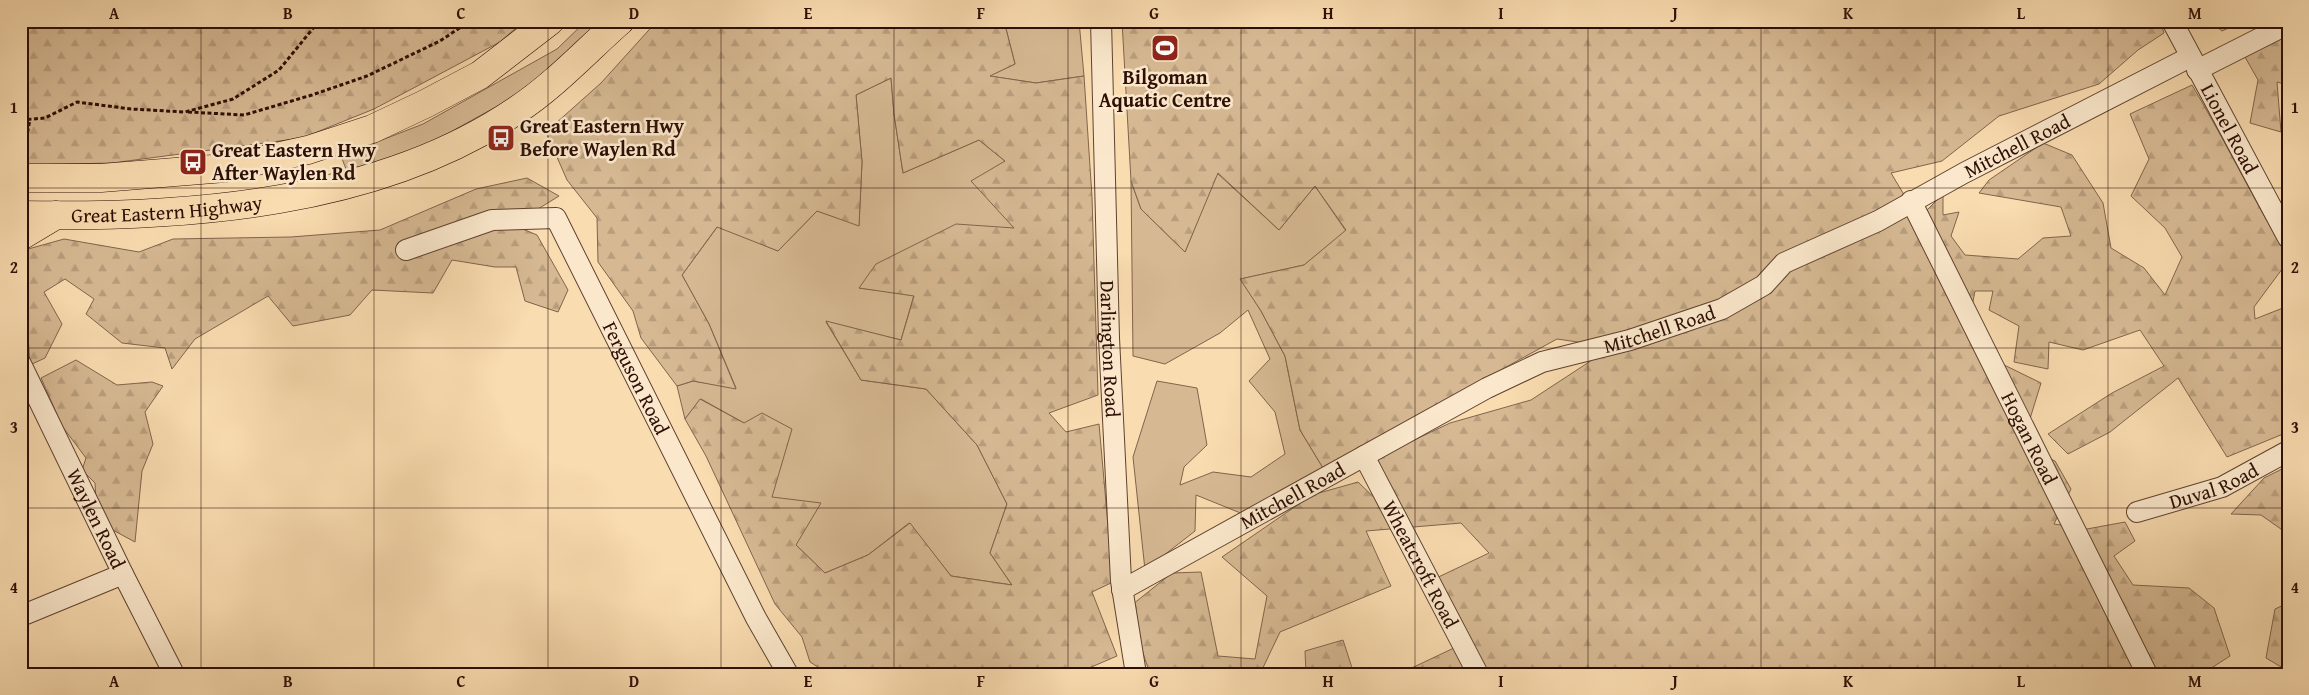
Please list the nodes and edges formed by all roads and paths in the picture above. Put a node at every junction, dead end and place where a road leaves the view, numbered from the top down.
1 (319, 21) edge
2 (470, 21) edge
3 (550, 21) edge
4 (620, 21) edge
5 (1101, 21) edge
6 (2172, 21) edge
7 (2288, 24) edge
8 (2193, 64) junction
9 (185, 112) junction
10 (30, 119) junction
11 (21, 120) edge
12 (21, 167) edge
13 (21, 178) edge
14 (1911, 202) junction
15 (21, 215) edge
16 (56, 216) junction
17 (21, 236) edge
18 (2288, 238) edge
19 (406, 250) dead end
20 (21, 364) edge
21 (2288, 451) edge
22 (1364, 456) junction
23 (2137, 512) dead end
24 (123, 574) junction
25 (1122, 590) junction
26 (21, 616) edge
27 (174, 674) edge
28 (788, 674) edge
29 (1136, 674) edge
30 (1478, 674) edge
31 (2147, 674) edge

1 - 9 path
2 - 9 path
3 - 13 highway, Great Eastern Highway
4 - 16 highway, Great Eastern Highway
5 - 25 street, Darlington Road
6 - 8 street, Lionel Road
7 - 8 street, Mitchell Road
8 - 14 street, Mitchell Road
8 - 18 street, Lionel Road
9 - 10 path
10 - 11 path
10 - 12 path
14 - 22 street, Mitchell Road
14 - 31 street, Hogan Road
15 - 16 highway, Great Eastern Highway
16 - 17 highway
19 - 28 street, Ferguson Road
20 - 24 street, Waylen Road
21 - 23 street, Duval Road
22 - 25 street, Mitchell Road
22 - 30 street, Wheatcroft Road
24 - 26 street
24 - 27 street, Waylen Road
25 - 29 street, Darlington Road

